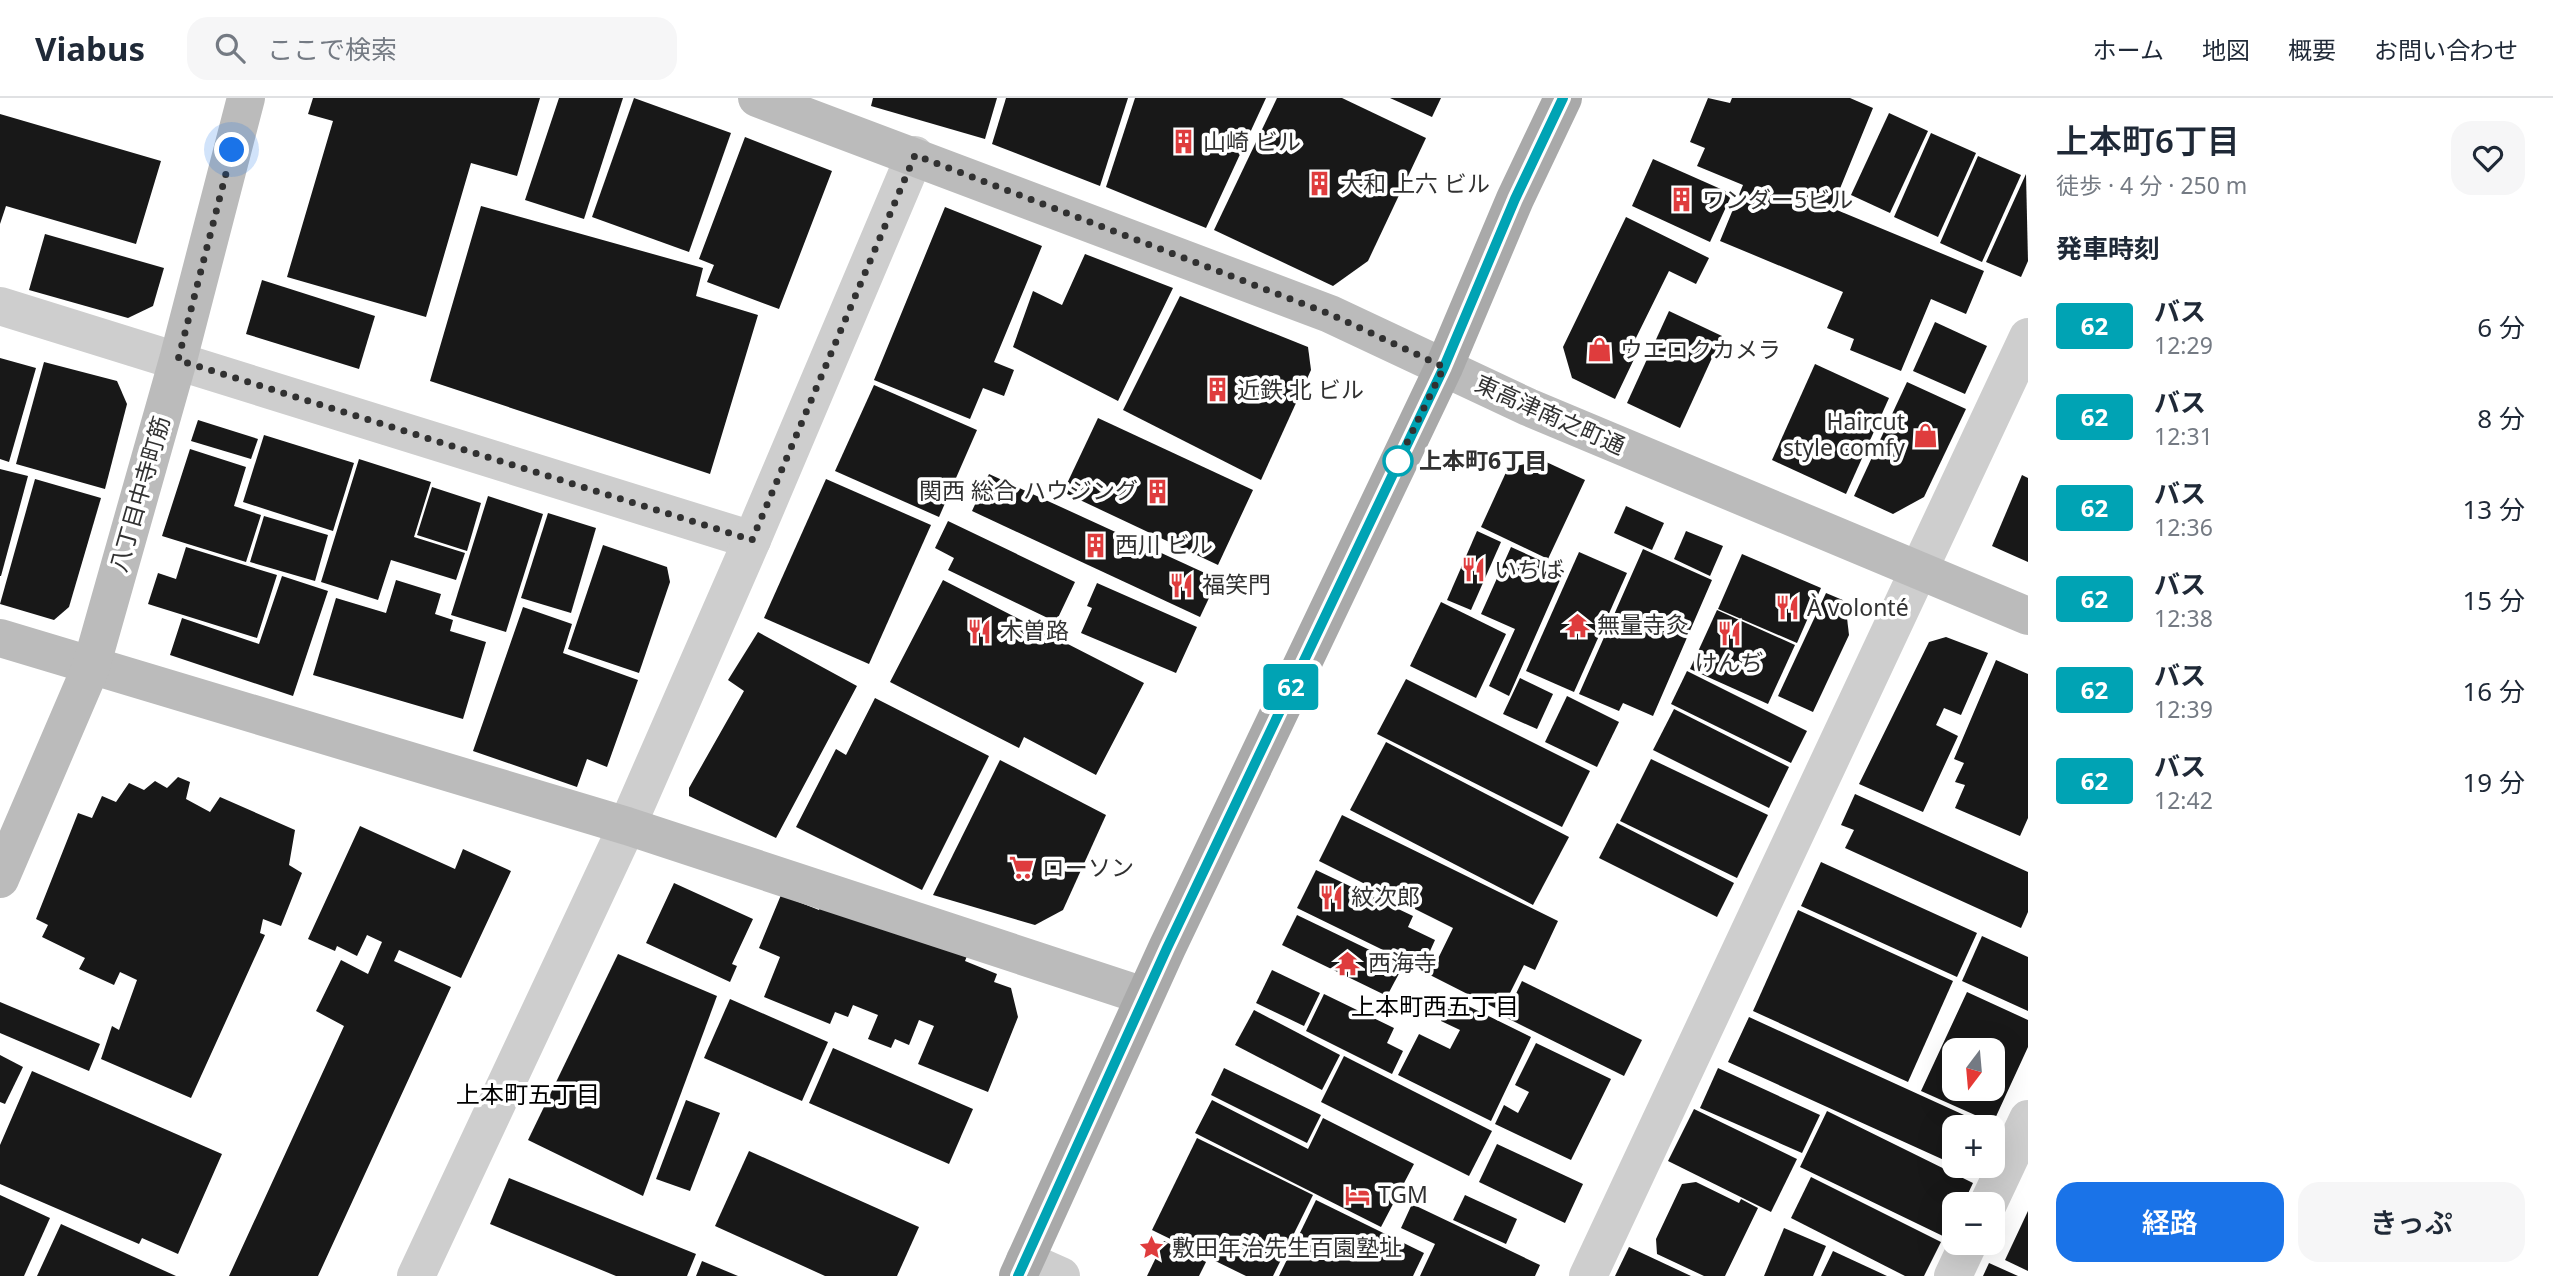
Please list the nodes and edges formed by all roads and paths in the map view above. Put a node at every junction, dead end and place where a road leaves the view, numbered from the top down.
1 (246, 98) edge
2 (757, 98) edge
3 (1563, 98) edge
4 (915, 155) junction
5 (0, 306) edge
6 (2028, 337) edge
7 (178, 360) junction
8 (1444, 367) junction
9 (752, 540) junction
10 (1919, 571) junction
11 (2028, 616) edge
12 (0, 638) edge
13 (91, 667) junction
14 (627, 826) junction
15 (0, 879) edge
16 (1144, 996) junction
17 (2028, 1119) edge
18 (1994, 1192) edge
19 (1963, 1255) edge
20 (1022, 1268) edge
21 (416, 1276) edge
22 (1061, 1276) edge
23 (1588, 1276) edge
24 (1954, 1276) edge

1 - 7 street, 八丁目中寺町筋
2 - 4 street, 東高津南之町通
3 - 8 main road
4 - 8 street, 東高津南之町通
4 - 9 street
5 - 7 street
6 - 10 street
7 - 9 street
7 - 13 street, 八丁目中寺町筋
8 - 10 street, 東高津南之町通
8 - 16 main road
9 - 14 street
10 - 11 street, 東高津南之町通
10 - 23 street
12 - 13 street
13 - 14 street
13 - 15 street, 八丁目中寺町筋
14 - 16 street
14 - 21 street
16 - 20 main road
17 - 18 street
19 - 24 street
20 - 22 street

